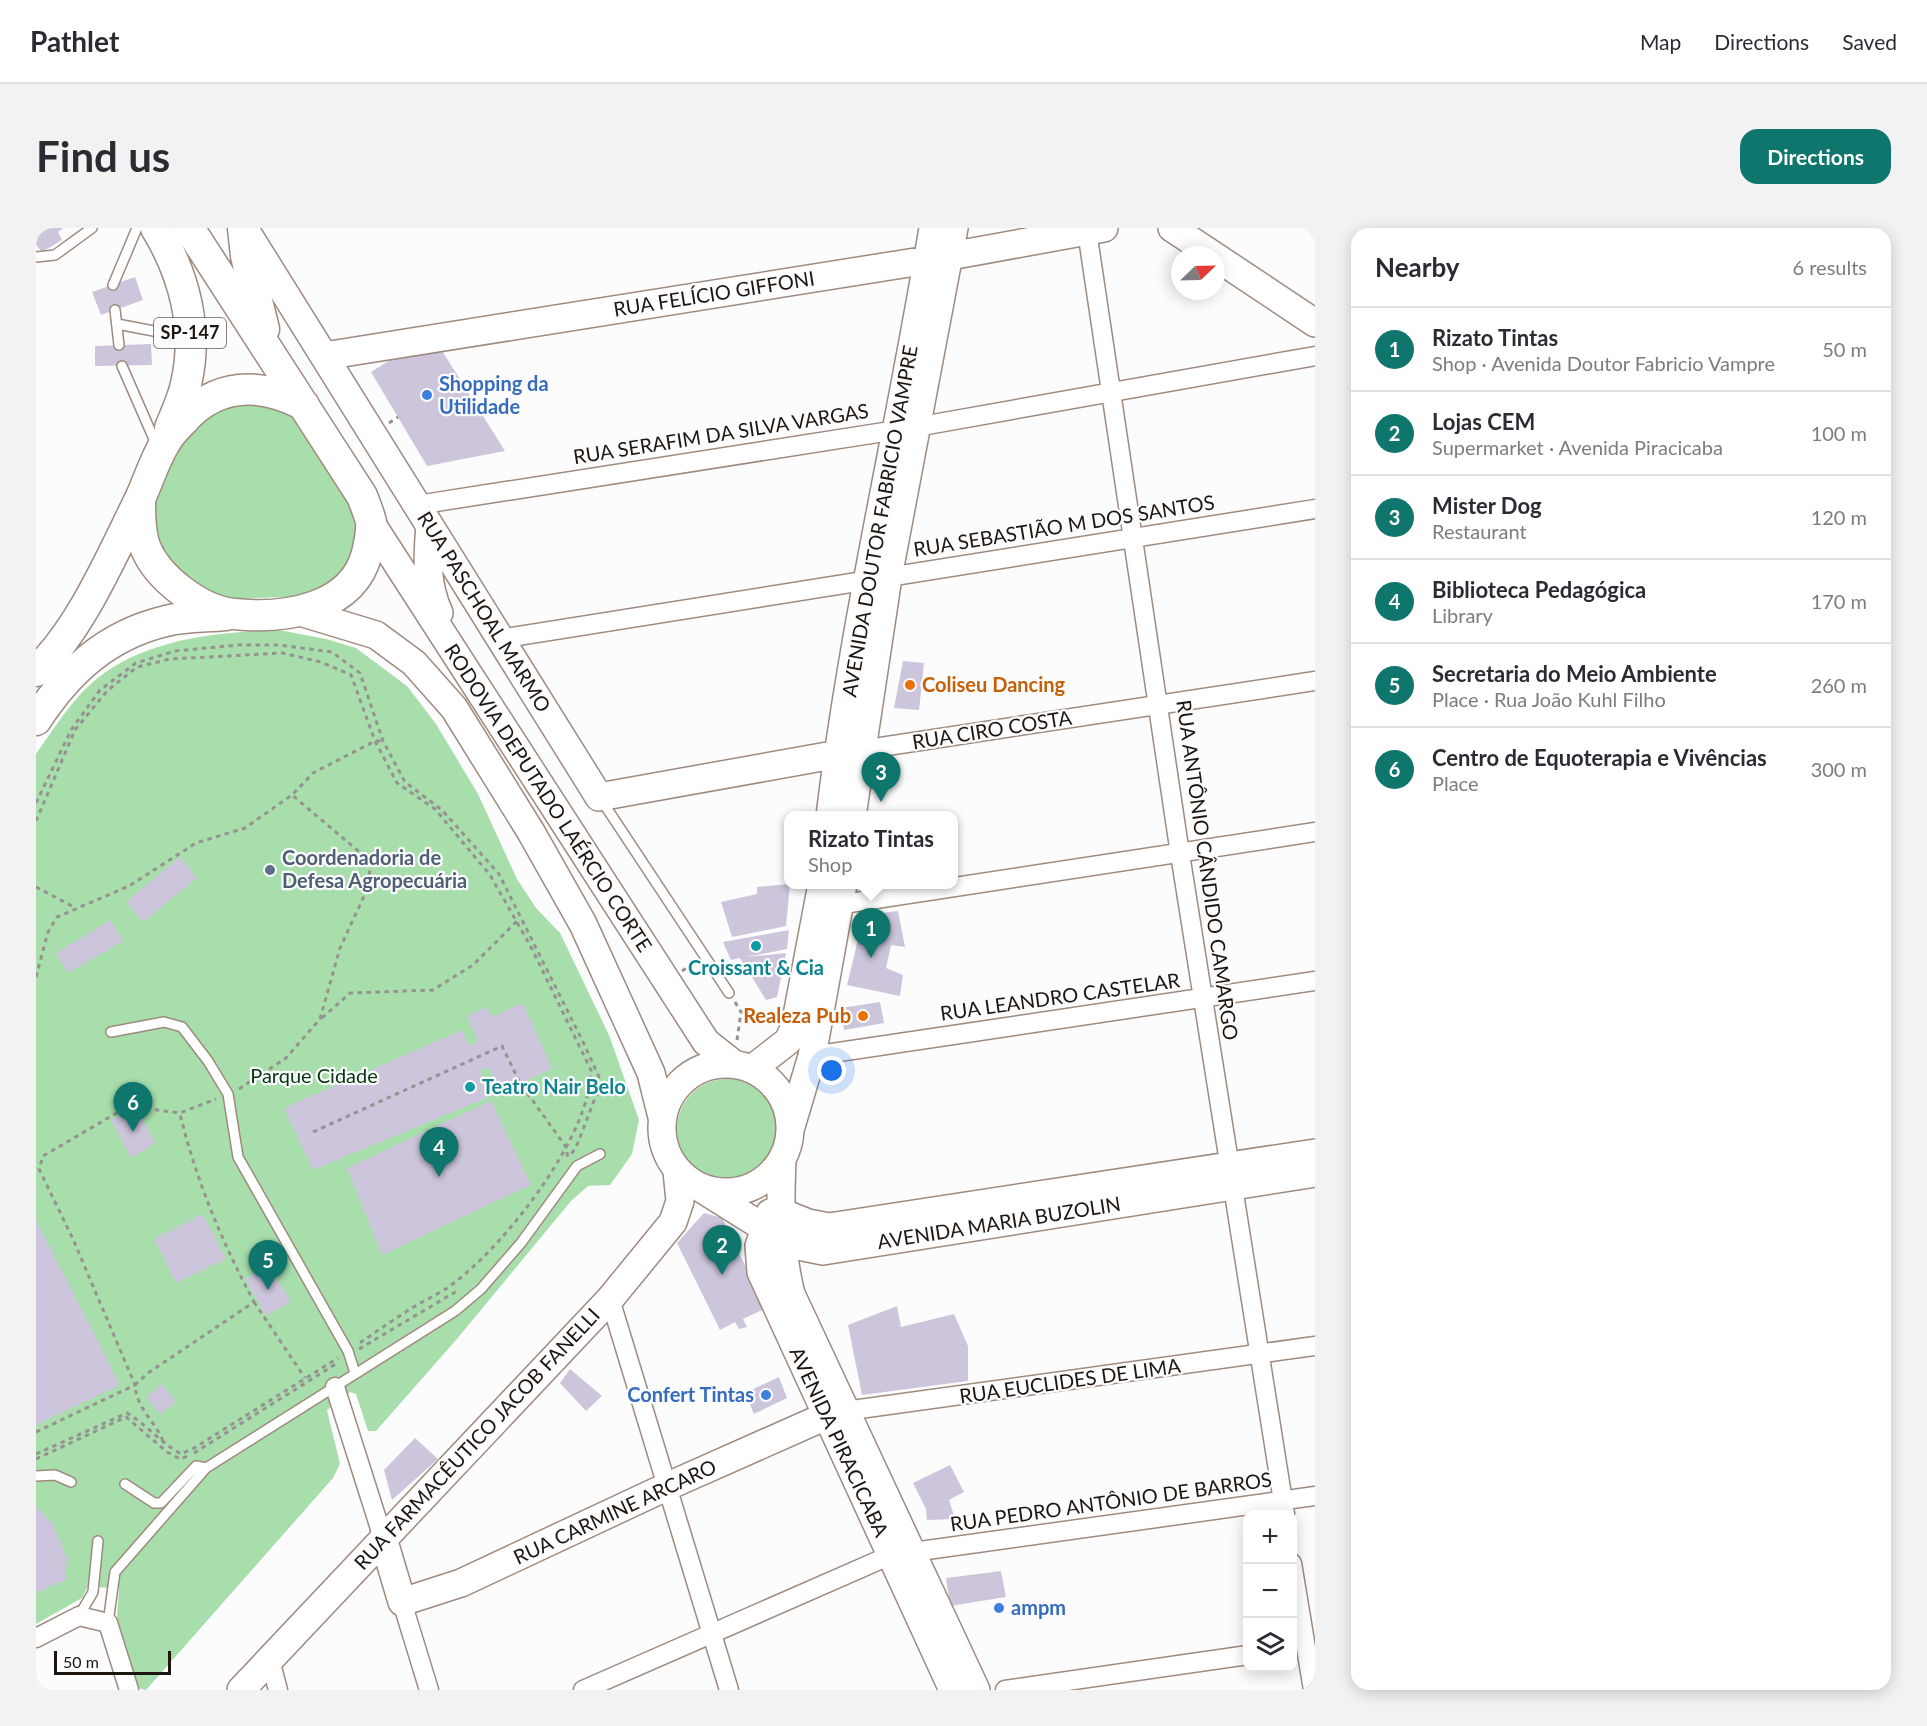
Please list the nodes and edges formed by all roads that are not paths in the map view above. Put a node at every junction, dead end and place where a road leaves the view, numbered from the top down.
1 (92, 228) edge
2 (137, 228) edge
3 (156, 228) edge
4 (189, 228) edge
5 (243, 228) edge
6 (933, 228) edge
7 (954, 228) edge
8 (1172, 228) edge
9 (1096, 230) edge
10 (1199, 246) edge
11 (36, 257) edge
12 (939, 258) junction
13 (1225, 263) edge
14 (113, 285) dead end
15 (115, 310) dead end
16 (1315, 323) edge
17 (117, 324) junction
18 (190, 338) junction
19 (119, 345) dead end
20 (324, 356) junction
21 (1315, 356) edge
22 (273, 358) junction
23 (122, 366) dead end
24 (1111, 392) junction
25 (304, 405) junction
26 (906, 428) junction
27 (163, 447) junction
28 (140, 499) junction
29 (1315, 509) edge
30 (423, 515) junction
31 (371, 523) junction
32 (1133, 538) junction
33 (878, 578) junction
34 (300, 612) junction
35 (232, 614) junction
36 (501, 639) junction
37 (36, 671) edge
38 (1315, 681) edge
39 (475, 687) junction
40 (1160, 704) junction
41 (36, 720) edge
42 (849, 751) junction
43 (599, 796) junction
44 (831, 811) edge
45 (852, 811) edge
46 (1315, 832) edge
47 (1180, 854) junction
48 (958, 881) edge
49 (889, 889) edge
50 (831, 896) edge
51 (1315, 981) edge
52 (729, 993) road end
53 (1203, 999) junction
54 (111, 1032) dead end
55 (812, 1056) junction
56 (743, 1067) junction
57 (662, 1117) junction
58 (790, 1132) junction
59 (1315, 1153) edge
60 (600, 1154) dead end
61 (782, 1161) junction
62 (677, 1171) junction
63 (1315, 1173) edge
64 (1231, 1176) junction
65 (699, 1187) junction
66 (778, 1218) junction
67 (610, 1299) junction
68 (1315, 1346) edge
69 (1259, 1355) junction
70 (355, 1373) junction
71 (335, 1387) junction
72 (836, 1413) junction
73 (206, 1468) junction
74 (36, 1476) edge
75 (72, 1482) dead end
76 (126, 1484) dead end
77 (666, 1487) junction
78 (1315, 1496) edge
79 (1284, 1508) edge
80 (383, 1538) junction
81 (98, 1541) dead end
82 (902, 1553) junction
83 (1293, 1564) edge
84 (402, 1602) junction
85 (79, 1616) junction
86 (108, 1623) junction
87 (711, 1634) junction
88 (36, 1638) edge
89 (1304, 1646) edge
90 (1243, 1656) edge
91 (270, 1660) junction
92 (129, 1690) edge
93 (241, 1690) edge
94 (278, 1690) edge
95 (429, 1690) edge
96 (584, 1690) edge
97 (729, 1690) edge
98 (953, 1690) edge
99 (976, 1690) edge
100 (1005, 1690) edge
101 (1312, 1690) edge

1 - 11 lane
2 - 14 lane
3 - 18 main road, SP-147
4 - 22 main road, SP-147
5 - 20 main road, RUA PASCHOAL MARMO
5 - 22 main road
6 - 12 main road, AVENIDA DOUTOR FABRICIO VAMPRE
7 - 12 main road, AVENIDA DOUTOR FABRICIO VAMPRE
8 - 10 main road
9 - 12 main road, RUA FELÍCIO GIFFONI
9 - 24 street, RUA ANTÔNIO CÂNDIDO CAMARGO
12 - 20 main road, RUA FELÍCIO GIFFONI
12 - 26 main road, AVENIDA DOUTOR FABRICIO VAMPRE
13 - 16 main road
15 - 17 lane
17 - 18 lane
17 - 19 lane
18 - 27 main road, SP-147
20 - 30 main road, RUA PASCHOAL MARMO
21 - 24 street, RUA SERAFIM DA SILVA VARGAS
22 - 25 main road, SP-147
23 - 27 lane
24 - 26 street, RUA SERAFIM DA SILVA VARGAS
24 - 32 street, RUA ANTÔNIO CÂNDIDO CAMARGO
25 - 27 main road
25 - 31 main road
26 - 30 street, RUA SERAFIM DA SILVA VARGAS
26 - 33 main road, AVENIDA DOUTOR FABRICIO VAMPRE
27 - 28 main road
28 - 35 main road
28 - 37 main road
29 - 32 street, RUA SEBASTIÃO M DOS SANTOS
30 - 36 main road, RUA PASCHOAL MARMO
30 - 39 main road
31 - 34 main road
31 - 39 main road, RODOVIA DEPUTADO LAÉRCIO CORTE
32 - 33 street, RUA SEBASTIÃO M DOS SANTOS
32 - 40 street, RUA ANTÔNIO CÂNDIDO CAMARGO
33 - 36 street, RUA SEBASTIÃO M DOS SANTOS
33 - 42 main road, AVENIDA DOUTOR FABRICIO VAMPRE
34 - 35 main road
34 - 57 main road, RODOVIA DEPUTADO LAÉRCIO CORTE
35 - 41 main road
36 - 43 main road, RUA PASCHOAL MARMO
38 - 40 street, RUA CIRO COSTA
39 - 56 main road, RODOVIA DEPUTADO LAÉRCIO CORTE
40 - 42 street, RUA CIRO COSTA
40 - 47 street, RUA ANTÔNIO CÂNDIDO CAMARGO
42 - 43 main road, RUA CIRO COSTA
42 - 44 main road, AVENIDA DOUTOR FABRICIO VAMPRE
42 - 45 main road, AVENIDA DOUTOR FABRICIO VAMPRE
43 - 52 lane, RUA PASCHOAL MARMO
46 - 47 street
47 - 48 street
47 - 53 street, RUA ANTÔNIO CÂNDIDO CAMARGO
49 - 50 street
50 - 55 main road
50 - 56 main road
51 - 53 street, RUA LEANDRO CASTELAR
53 - 55 street, RUA LEANDRO CASTELAR
53 - 64 street, RUA ANTÔNIO CÂNDIDO CAMARGO
54 - 70 lane
55 - 58 main road
56 - 57 main road
56 - 58 main road
57 - 62 main road
58 - 61 main road
59 - 64 main road, AVENIDA MARIA BUZOLIN
60 - 70 lane
61 - 65 main road
61 - 66 main road, AVENIDA PIRACICABA
62 - 65 main road
62 - 67 main road, RUA FARMACÊUTICO JACOB FANELLI
63 - 64 main road, AVENIDA MARIA BUZOLIN
64 - 66 main road, AVENIDA MARIA BUZOLIN
64 - 69 street, RUA ANTÔNIO CÂNDIDO CAMARGO
65 - 66 main road, AVENIDA MARIA BUZOLIN
66 - 72 main road, AVENIDA PIRACICABA
67 - 77 street
67 - 80 main road, RUA FARMACÊUTICO JACOB FANELLI
68 - 69 street, RUA EUCLIDES DE LIMA
69 - 72 street, RUA EUCLIDES DE LIMA
69 - 79 street, RUA ANTÔNIO CÂNDIDO CAMARGO
70 - 71 lane
71 - 73 lane
71 - 80 street
72 - 77 main road, RUA CARMINE ARCARO
72 - 82 main road, AVENIDA PIRACICABA
73 - 76 lane
73 - 86 lane
74 - 75 lane
77 - 84 main road, RUA CARMINE ARCARO
77 - 87 street
78 - 79 street, RUA PEDRO ANTÔNIO DE BARROS
79 - 82 street, RUA PEDRO ANTÔNIO DE BARROS
80 - 84 main road
80 - 91 main road, RUA FARMACÊUTICO JACOB FANELLI
81 - 85 lane
82 - 87 street, RUA PEDRO ANTÔNIO DE BARROS
82 - 98 main road, AVENIDA PIRACICABA
82 - 99 main road, AVENIDA PIRACICABA
83 - 89 street
84 - 95 street
85 - 86 street
85 - 88 street
86 - 92 street
87 - 96 street, RUA PEDRO ANTÔNIO DE BARROS
87 - 97 street
89 - 101 street
90 - 100 street
91 - 93 main road, RUA FARMACÊUTICO JACOB FANELLI
91 - 94 street

